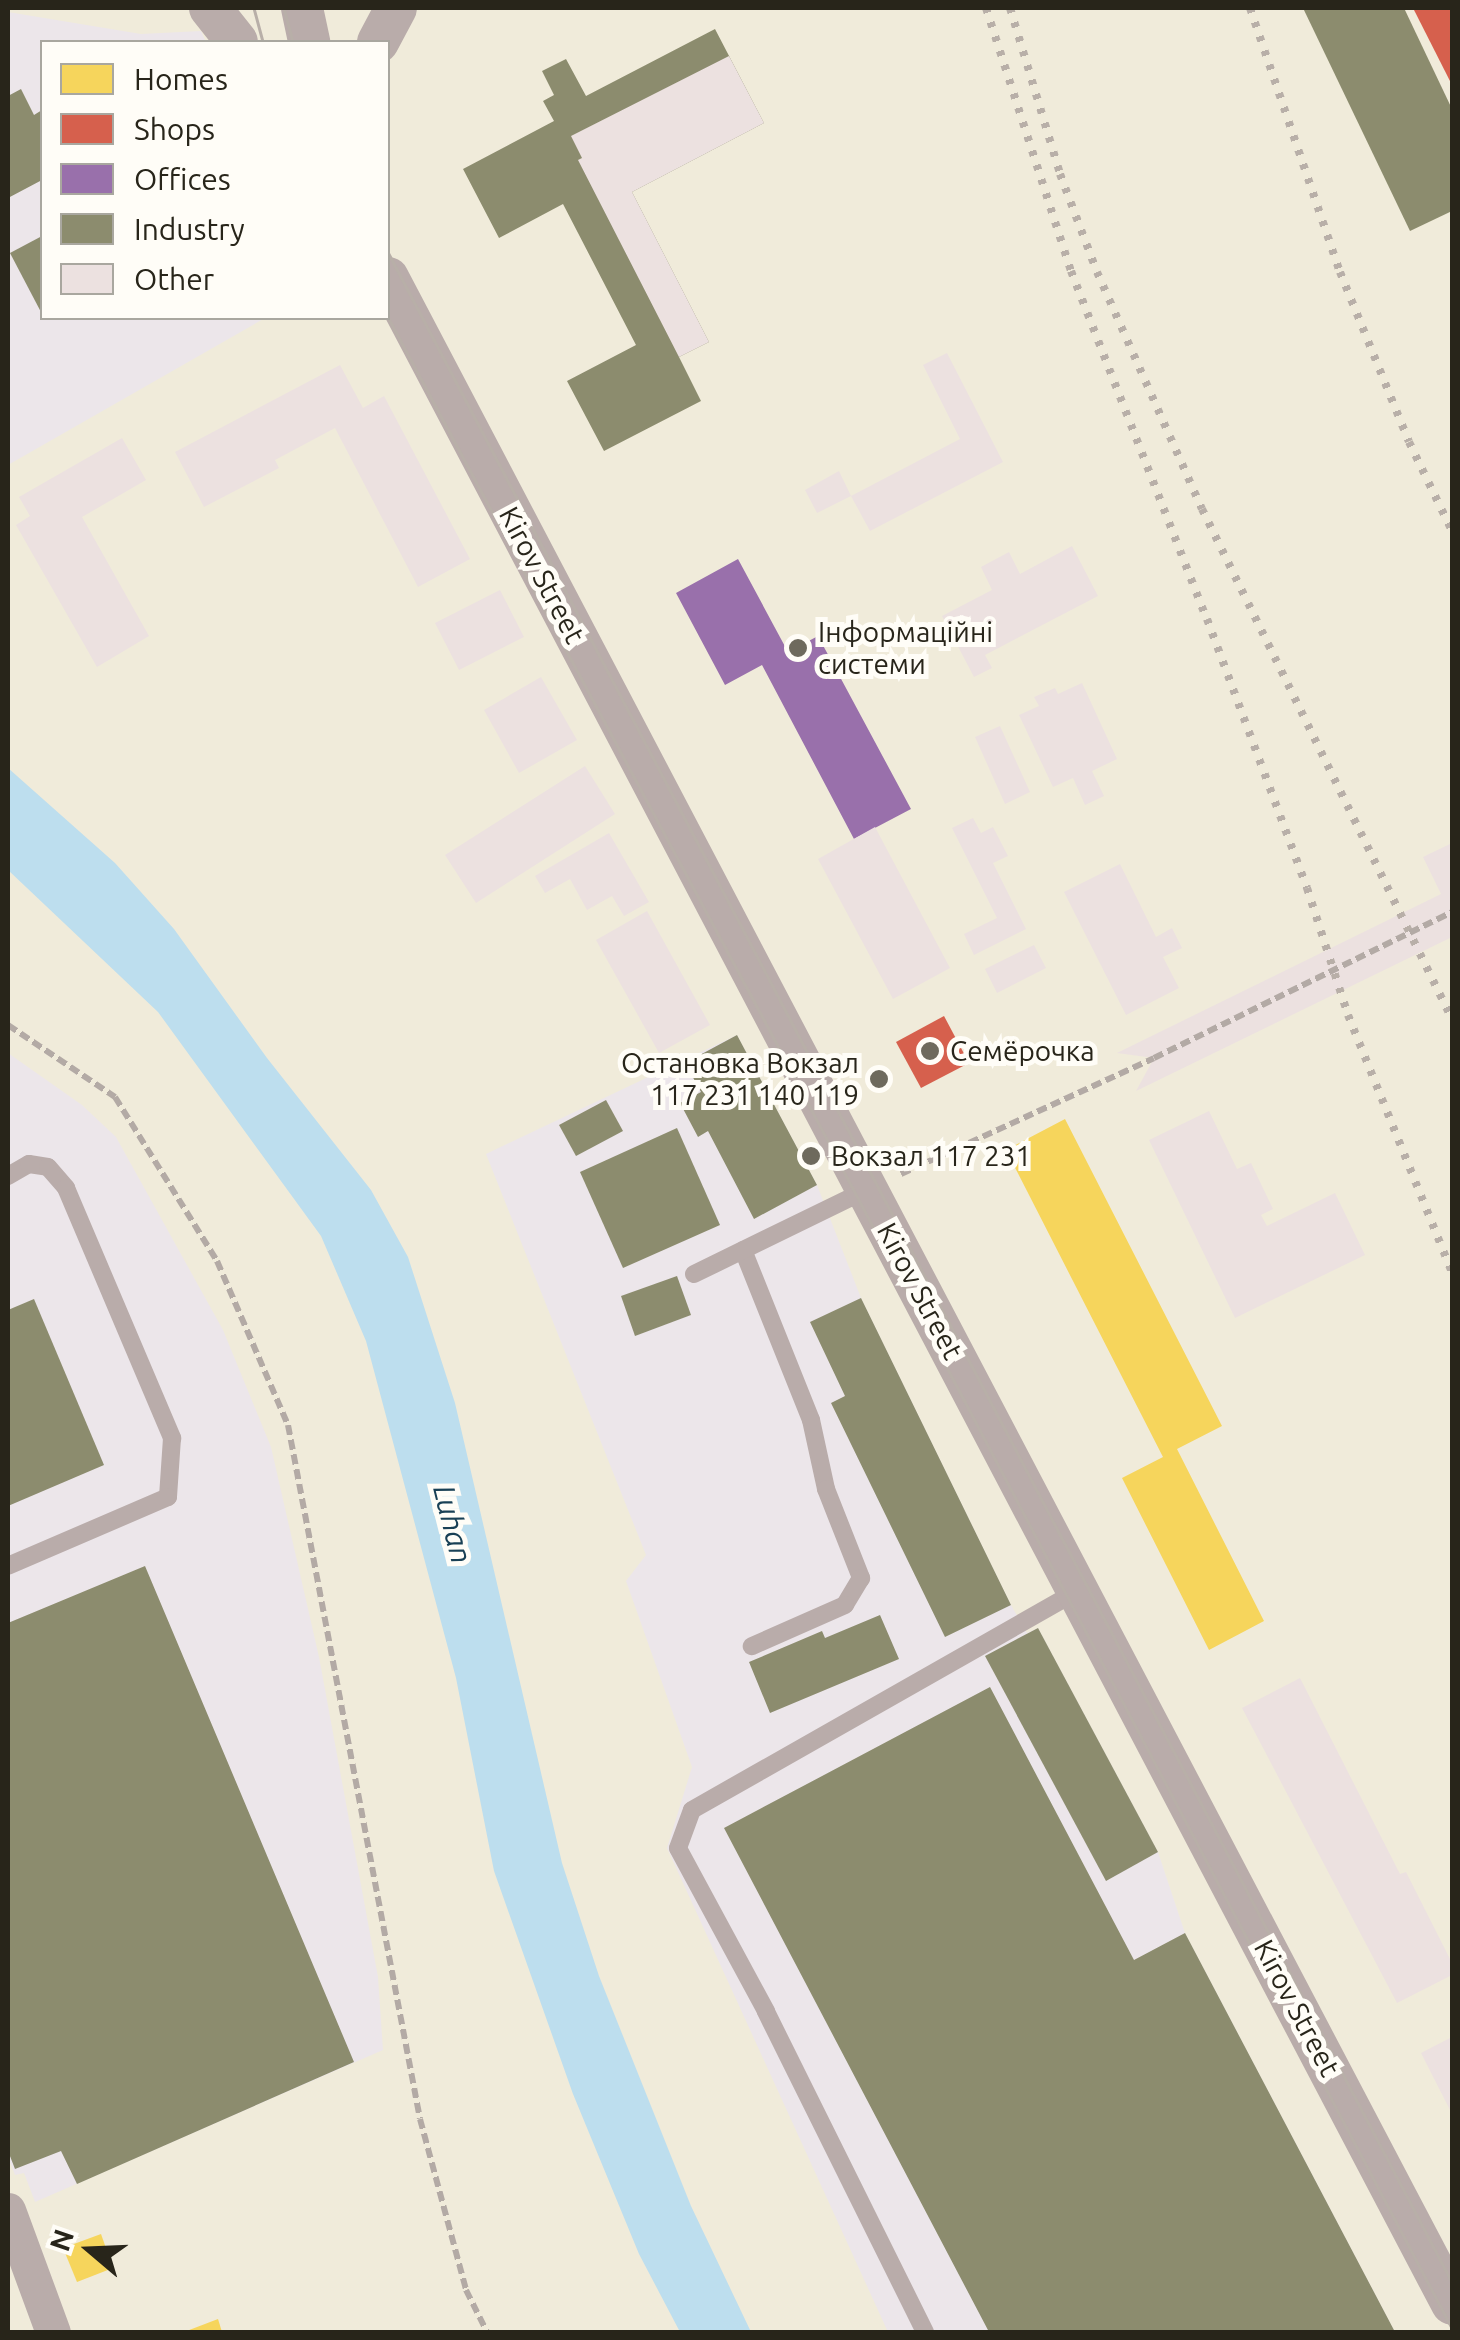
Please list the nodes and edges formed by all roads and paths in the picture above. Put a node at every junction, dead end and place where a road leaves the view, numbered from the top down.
1 (210, 8) edge
2 (302, 8) edge
3 (396, 8) edge
4 (234, 40) edge
5 (310, 40) edge
6 (379, 40) edge
7 (390, 282) edge
8 (1452, 912) edge
9 (8, 1025) edge
10 (8, 1176) edge
11 (866, 1190) junction
12 (743, 1250) junction
13 (694, 1274) dead end
14 (8, 1566) edge
15 (1078, 1592) junction
16 (752, 1646) dead end
17 (8, 2210) edge
18 (1452, 2304) edge
19 (53, 2332) edge
20 (487, 2332) edge
21 (925, 2332) edge

1 - 4 street
2 - 5 street
3 - 6 street
7 - 11 street, Kirov Street
8 - 11 path, bridge
9 - 20 path
10 - 14 lane
11 - 12 lane
11 - 15 street, Kirov Street
12 - 13 lane
12 - 16 lane
15 - 18 street, Kirov Street
15 - 21 lane
17 - 19 street

